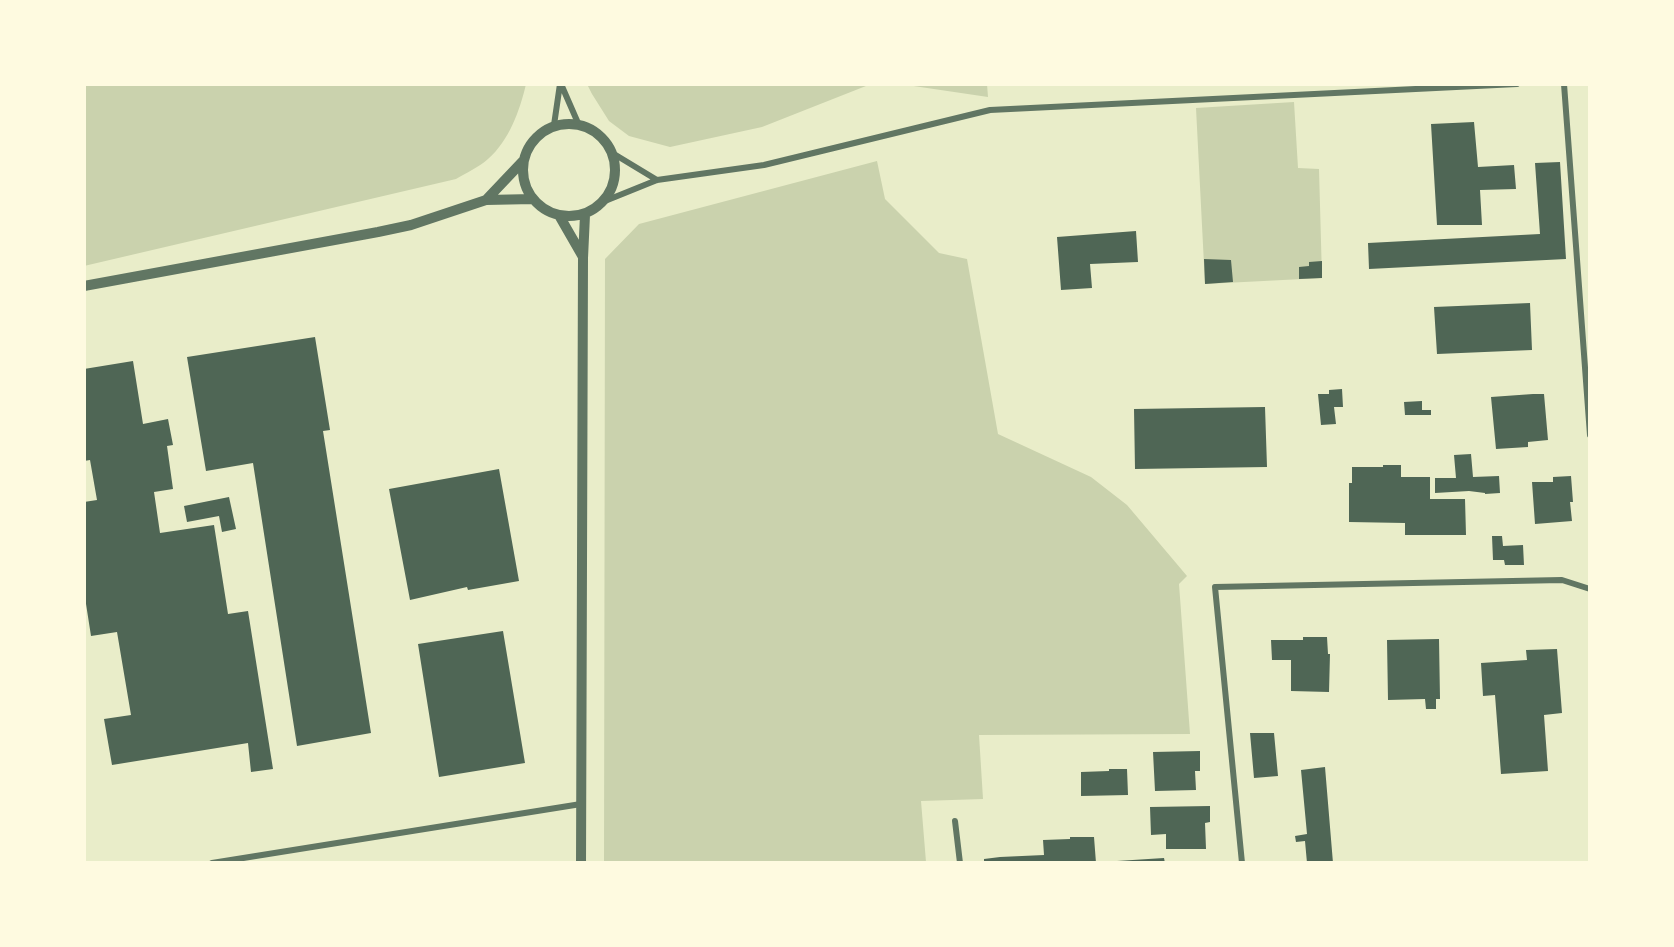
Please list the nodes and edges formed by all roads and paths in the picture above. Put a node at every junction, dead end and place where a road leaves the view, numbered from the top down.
1 (560, 84) edge
2 (1517, 84) edge
3 (1564, 84) edge
4 (578, 123) junction
5 (554, 125) junction
6 (614, 154) junction
7 (523, 161) junction
8 (657, 180) junction
9 (534, 199) junction
10 (486, 200) junction
11 (605, 201) junction
12 (585, 215) junction
13 (560, 217) junction
14 (583, 258) junction
15 (84, 286) edge
16 (1590, 435) edge
17 (1590, 589) edge
18 (581, 804) junction
19 (955, 821) dead end
20 (212, 863) edge
21 (581, 863) edge
22 (960, 863) edge
23 (1242, 863) edge

1 - 4 street
1 - 5 street
2 - 8 street
3 - 16 street
4 - 5 street
4 - 6 street
5 - 7 street
6 - 8 street
6 - 11 street
7 - 9 street
7 - 10 street
8 - 11 street
9 - 10 street
9 - 13 street
10 - 15 street
11 - 12 street
12 - 13 street
12 - 14 street
13 - 14 street
14 - 18 street
17 - 23 street
18 - 20 street
18 - 21 street
19 - 22 street

